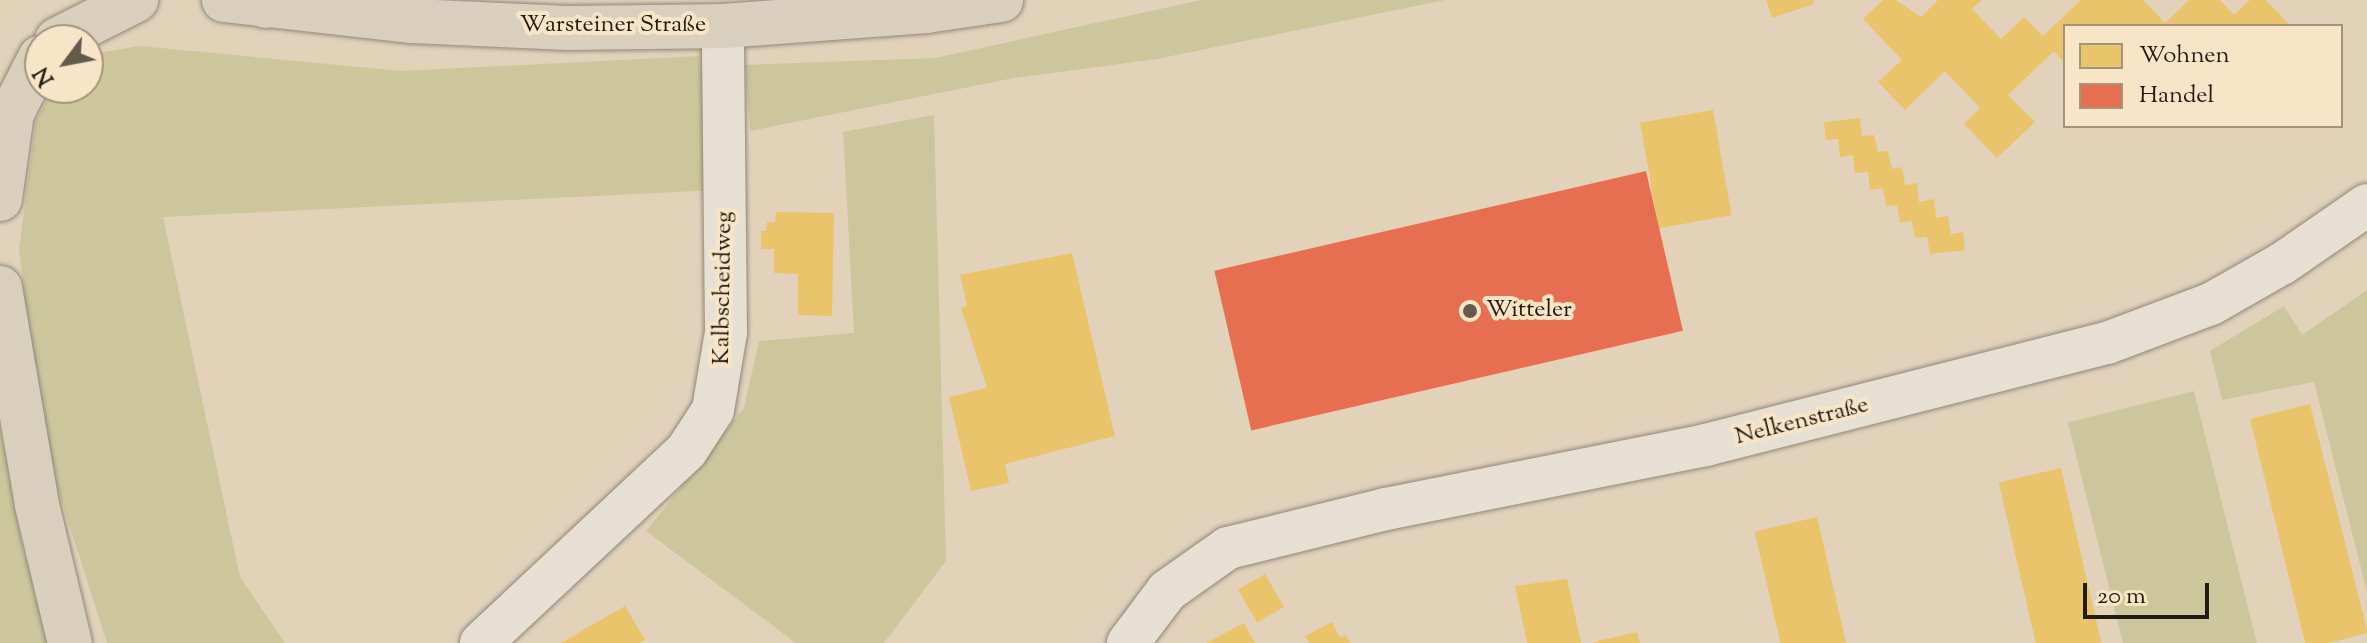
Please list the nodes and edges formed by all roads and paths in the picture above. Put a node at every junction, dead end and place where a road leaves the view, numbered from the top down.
1 (136, 0) edge
2 (1001, 0) edge
3 (248, 2) edge
4 (89, 24) edge
5 (723, 26) junction
6 (24, 89) edge
7 (0, 199) edge
8 (2367, 205) edge
9 (0, 288) edge
10 (70, 643) edge
11 (481, 643) edge
12 (1128, 643) edge

1 - 4 main road
2 - 5 main road, Warsteiner Straße
3 - 5 main road, Warsteiner Straße
5 - 11 street, Kalbscheidweg
6 - 7 main road
8 - 12 street, Nelkenstraße
9 - 10 main road

